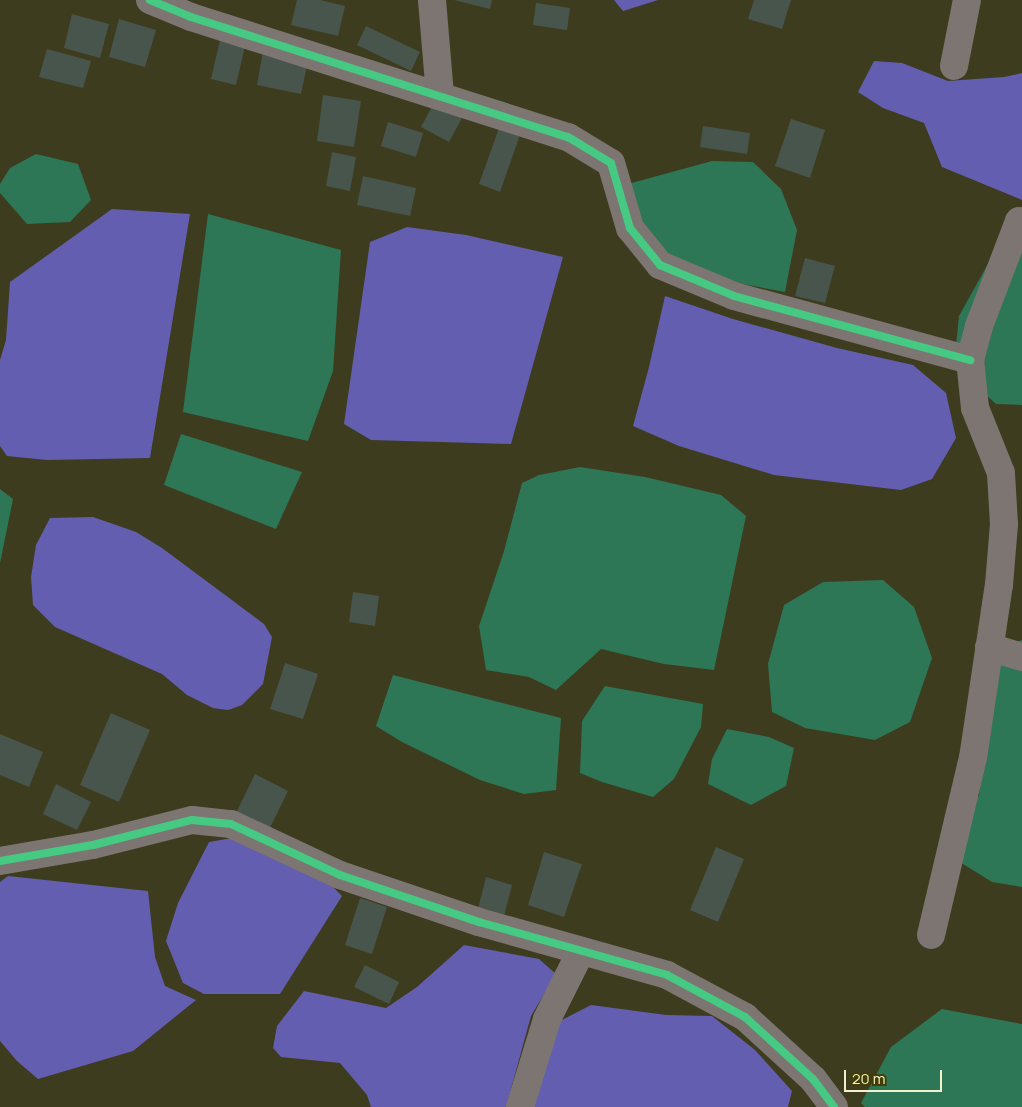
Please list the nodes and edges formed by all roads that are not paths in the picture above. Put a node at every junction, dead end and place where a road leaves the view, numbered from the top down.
1 (150, 0) edge
2 (432, 0) edge
3 (967, 0) edge
4 (954, 66) dead end
5 (440, 96) junction
6 (1022, 223) edge
7 (970, 360) junction
8 (989, 647) junction
9 (1022, 656) edge
10 (0, 861) edge
11 (931, 935) dead end
12 (581, 951) junction
13 (520, 1107) edge
14 (834, 1107) edge

1 - 5 street
2 - 5 street
3 - 4 street
5 - 7 street
6 - 7 street
7 - 8 street
8 - 9 street
8 - 11 street
10 - 12 street
12 - 13 street
12 - 14 street

